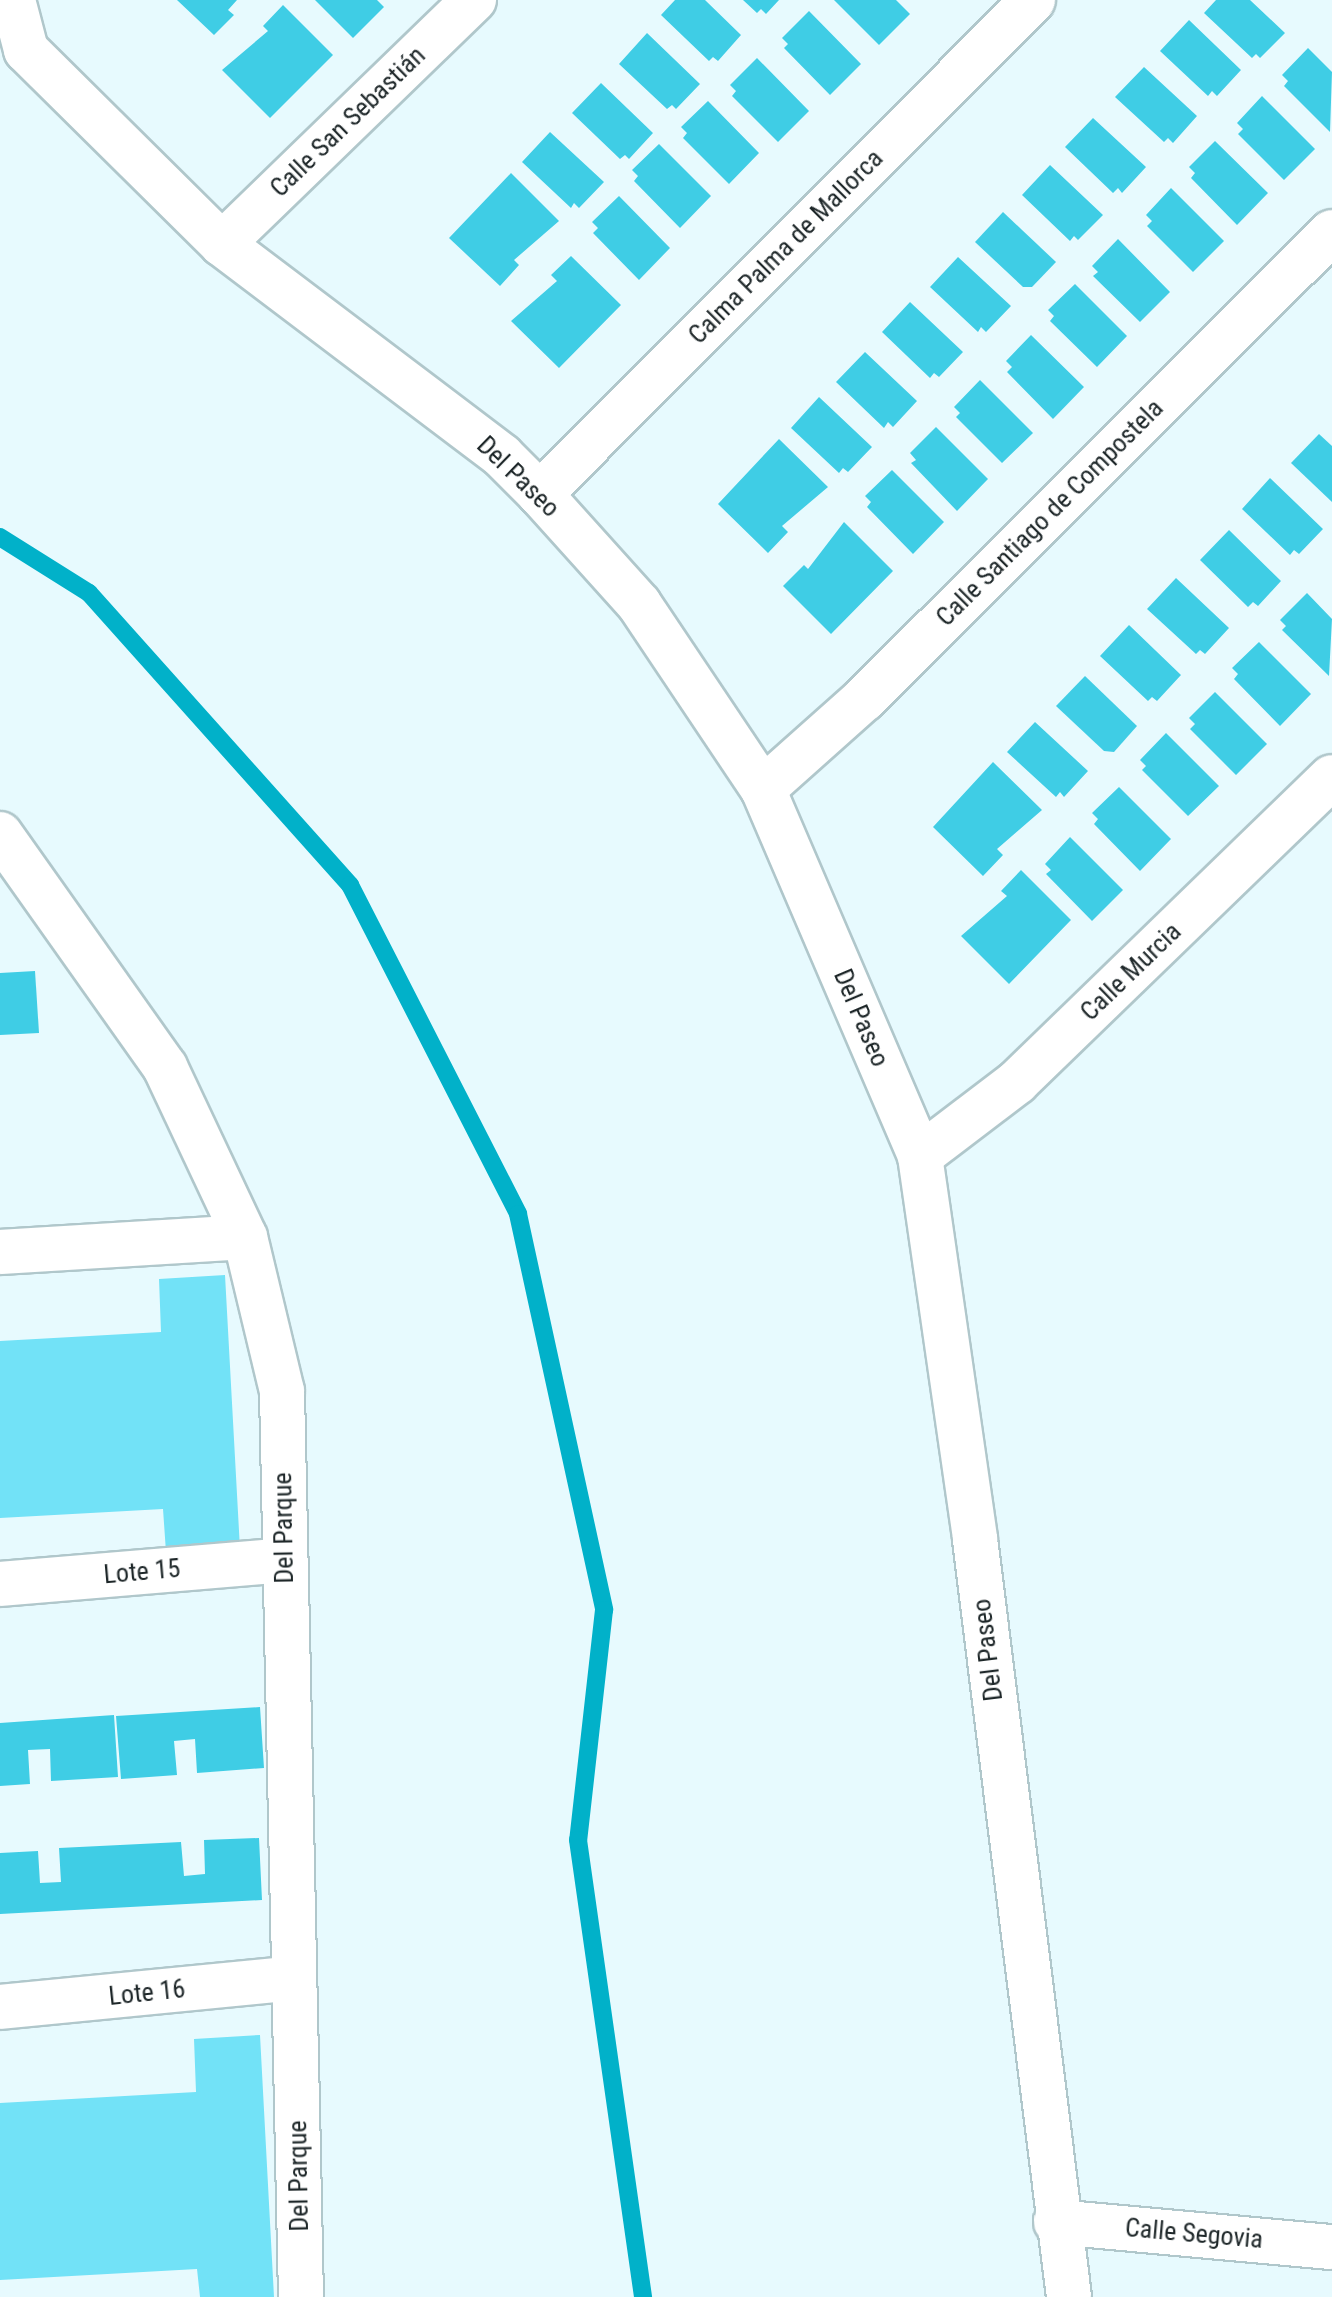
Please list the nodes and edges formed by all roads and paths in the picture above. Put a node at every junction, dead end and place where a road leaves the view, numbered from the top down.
1 (474, 0) edge
2 (1033, 0) edge
3 (13, 1) edge
4 (1332, 232) edge
5 (222, 244) junction
6 (540, 494) junction
7 (1332, 777) edge
8 (763, 789) junction
9 (8, 853) edge
10 (920, 1156) junction
11 (245, 1237) junction
12 (0, 1252) edge
13 (284, 1560) junction
14 (0, 1584) edge
15 (294, 1978) junction
16 (0, 2007) edge
17 (1056, 2222) junction
18 (1332, 2247) edge
19 (301, 2297) edge
20 (1069, 2297) edge

1 - 5 street, Calle San Sebastián
2 - 6 street, Calma Palma de Mallorca
3 - 5 street, Del Paseo
4 - 8 street, Calle Santiago de Compostela
5 - 6 street, Del Paseo
6 - 8 street, Del Paseo
7 - 10 street, Calle Murcia
8 - 10 street, Del Paseo
9 - 11 street, Del Parque
10 - 17 street, Del Paseo
11 - 12 street
11 - 13 street, Del Parque
13 - 14 street, Lote 15
13 - 15 street, Del Parque
15 - 16 street, Lote 16
15 - 19 street, Del Parque
17 - 18 street, Calle Segovia
17 - 20 street, Del Paseo

